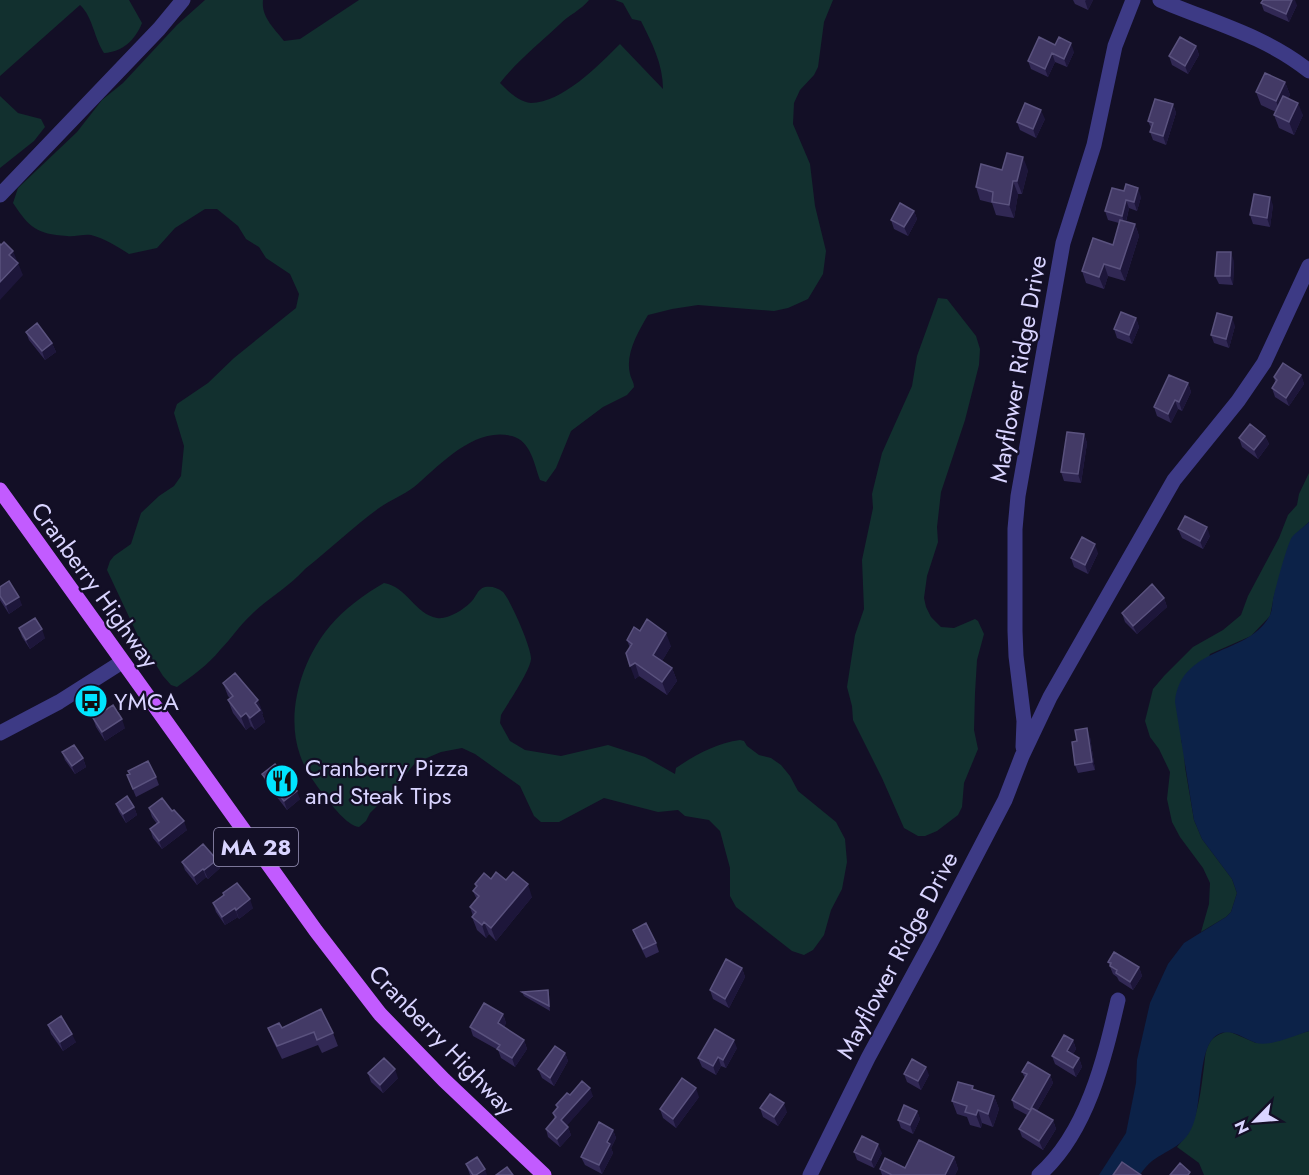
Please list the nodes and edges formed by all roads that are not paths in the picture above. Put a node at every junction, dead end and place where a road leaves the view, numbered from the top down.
1 (183, 0) edge
2 (1133, 0) edge
3 (1160, 0) edge
4 (1309, 71) edge
5 (0, 195) edge
6 (1309, 266) edge
7 (0, 490) edge
8 (122, 662) junction
9 (0, 733) edge
10 (1022, 756) junction
11 (1118, 1000) dead end
12 (544, 1175) edge
13 (810, 1175) edge
14 (1039, 1175) edge

1 - 5 street
2 - 10 street, Mayflower Ridge Drive
3 - 4 street
6 - 10 street, Mayflower Ridge Drive
7 - 8 main road, Cranberry Highway / MA 28
8 - 9 street
8 - 12 main road, Cranberry Highway / MA 28
10 - 13 street, Mayflower Ridge Drive
11 - 14 street

